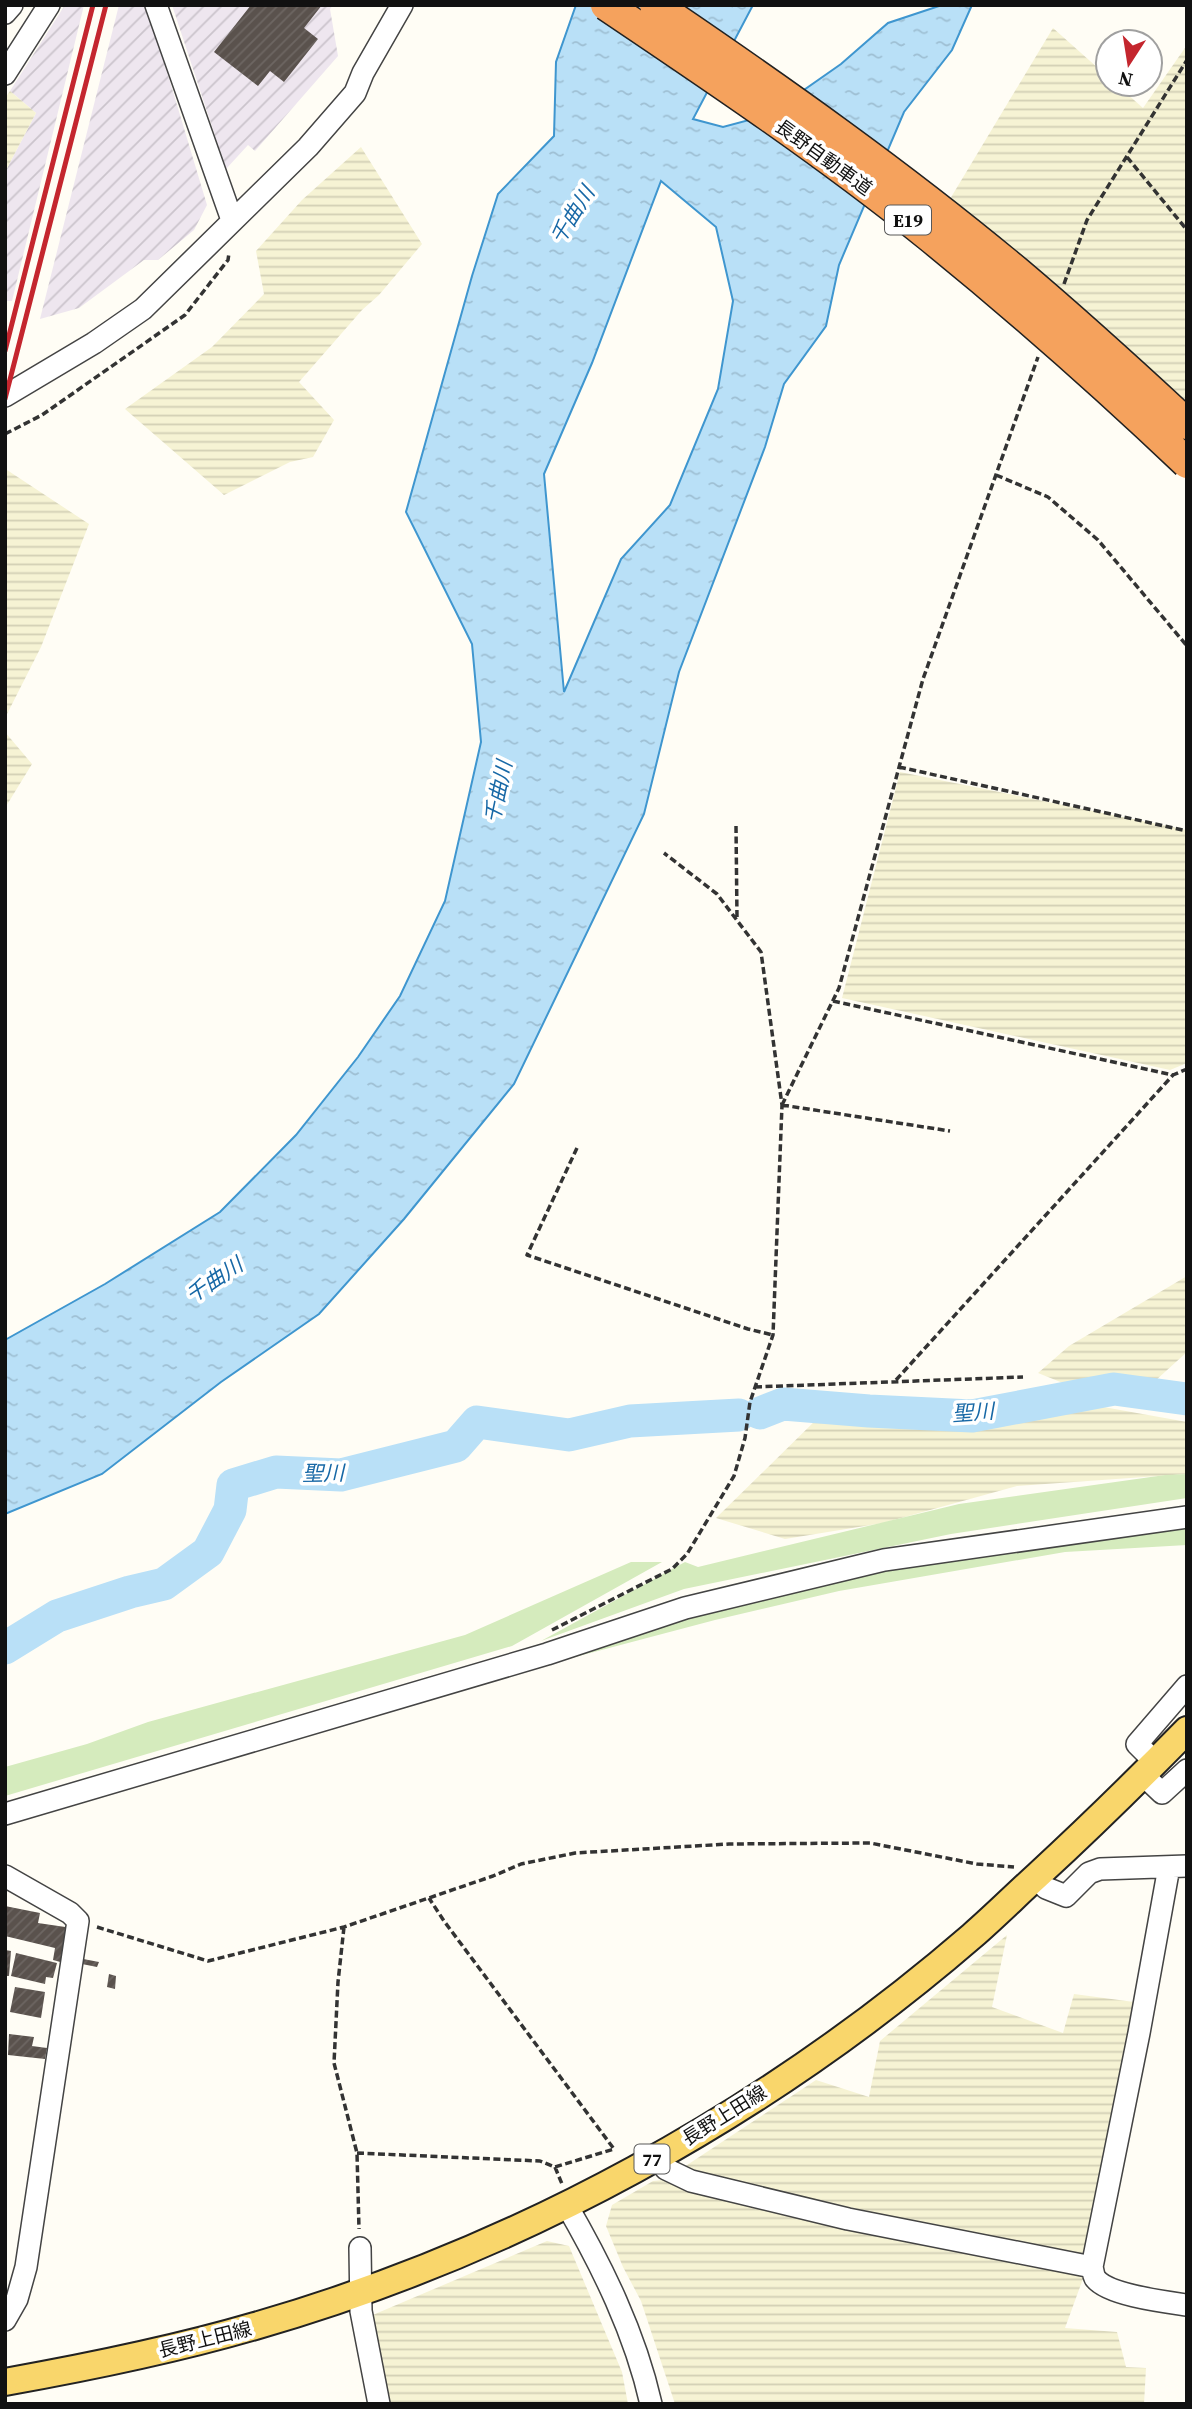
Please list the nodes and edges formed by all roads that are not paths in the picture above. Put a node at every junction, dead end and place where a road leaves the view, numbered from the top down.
1 (12, 5) edge
2 (49, 5) edge
3 (156, 5) edge
4 (402, 5) edge
5 (606, 5) edge
6 (655, 5) edge
7 (5, 13) edge
8 (5, 74) edge
9 (232, 220) junction
10 (5, 396) edge
11 (1187, 424) edge
12 (1187, 463) edge
13 (1187, 1517) edge
14 (1187, 1686) edge
15 (1187, 1730) edge
16 (1149, 1769) junction
17 (1187, 1770) edge
18 (5, 1814) edge
19 (1178, 1867) edge
20 (5, 1876) edge
21 (1035, 1877) junction
22 (656, 2157) junction
23 (566, 2204) junction
24 (360, 2248) road end
25 (1092, 2267) junction
26 (360, 2292) junction
27 (1187, 2305) edge
28 (5, 2320) edge
29 (5, 2382) edge
30 (379, 2404) edge
31 (651, 2404) edge

1 - 7 street
2 - 8 street
3 - 9 street
4 - 9 street
5 - 12 highway, 長野自動車道 / E19, bridge
6 - 11 highway, 長野自動車道 / E19, bridge
9 - 10 street
13 - 18 street
14 - 16 street
15 - 16 main road, 長野上田線 / 77
16 - 17 street
16 - 21 main road, 長野上田線 / 77
19 - 21 street
19 - 25 street
20 - 28 street
21 - 22 main road, 長野上田線 / 77
22 - 23 main road, 長野上田線 / 77
22 - 25 street
23 - 26 main road, 長野上田線 / 77
23 - 31 street
24 - 26 street
25 - 27 street
26 - 29 main road, 長野上田線 / 77
26 - 30 street

